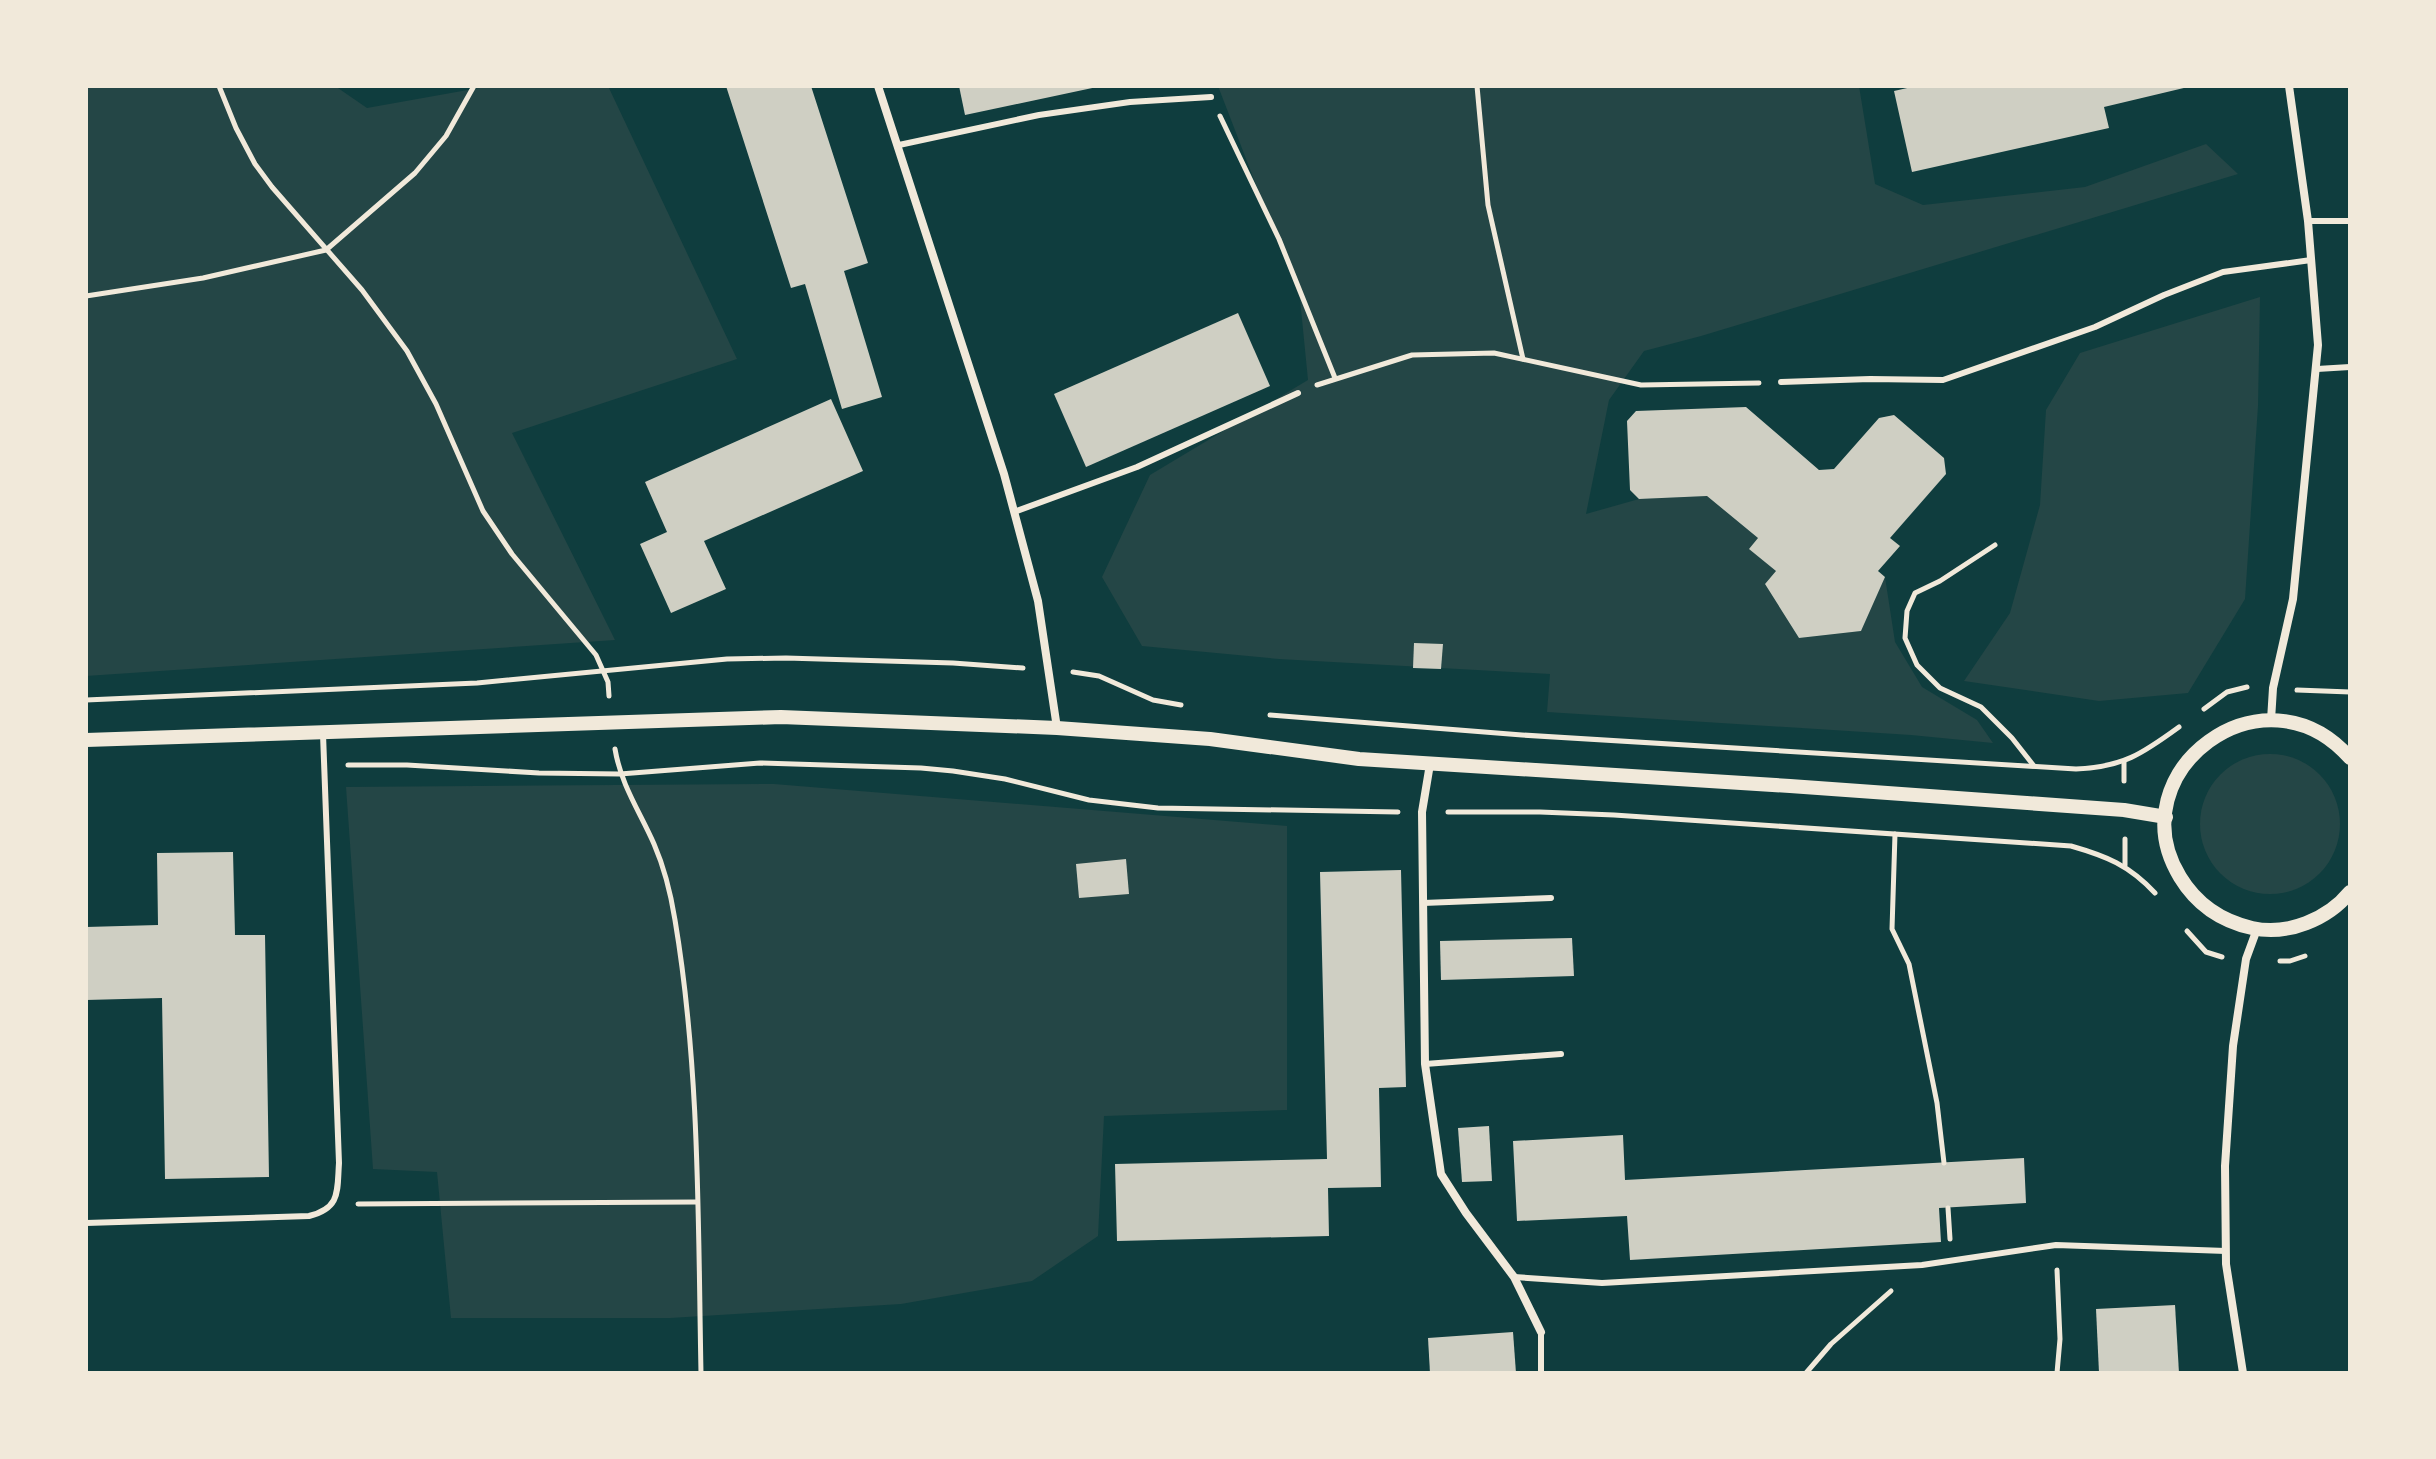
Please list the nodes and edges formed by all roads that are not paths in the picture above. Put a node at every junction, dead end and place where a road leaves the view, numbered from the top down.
1 (878, 86) edge
2 (2289, 86) edge
3 (1211, 97) road end
4 (899, 145) junction
5 (2308, 221) junction
6 (2350, 221) edge
7 (2311, 260) junction
8 (2350, 367) edge
9 (2317, 369) junction
10 (1781, 382) road end
11 (1298, 393) road end
12 (1014, 512) junction
13 (2271, 720) junction
14 (1057, 728) junction
15 (323, 731) junction
16 (86, 740) edge
17 (2350, 758) edge
18 (1430, 764) junction
19 (2166, 817) junction
20 (2350, 892) edge
21 (1551, 898) dead end
22 (1423, 903) junction
23 (2257, 929) junction
24 (1561, 1054) dead end
25 (1425, 1064) junction
26 (86, 1223) edge
27 (2226, 1251) junction
28 (1514, 1277) junction
29 (1541, 1332) joint
30 (1541, 1373) edge
31 (2243, 1373) edge

1 - 4 street
2 - 5 street
3 - 4 lane
4 - 12 street
5 - 6 lane
5 - 7 street
7 - 9 street
7 - 10 lane
8 - 9 lane
9 - 13 street
11 - 12 lane
12 - 14 street
13 - 17 street
13 - 19 street
14 - 15 street
14 - 18 street
15 - 16 street
15 - 26 lane
18 - 19 street
18 - 22 street
19 - 23 street
20 - 23 street
21 - 22 lane
22 - 25 street
23 - 27 street
24 - 25 lane
25 - 28 street
27 - 28 lane
27 - 31 street
28 - 29 street
29 - 30 lane

